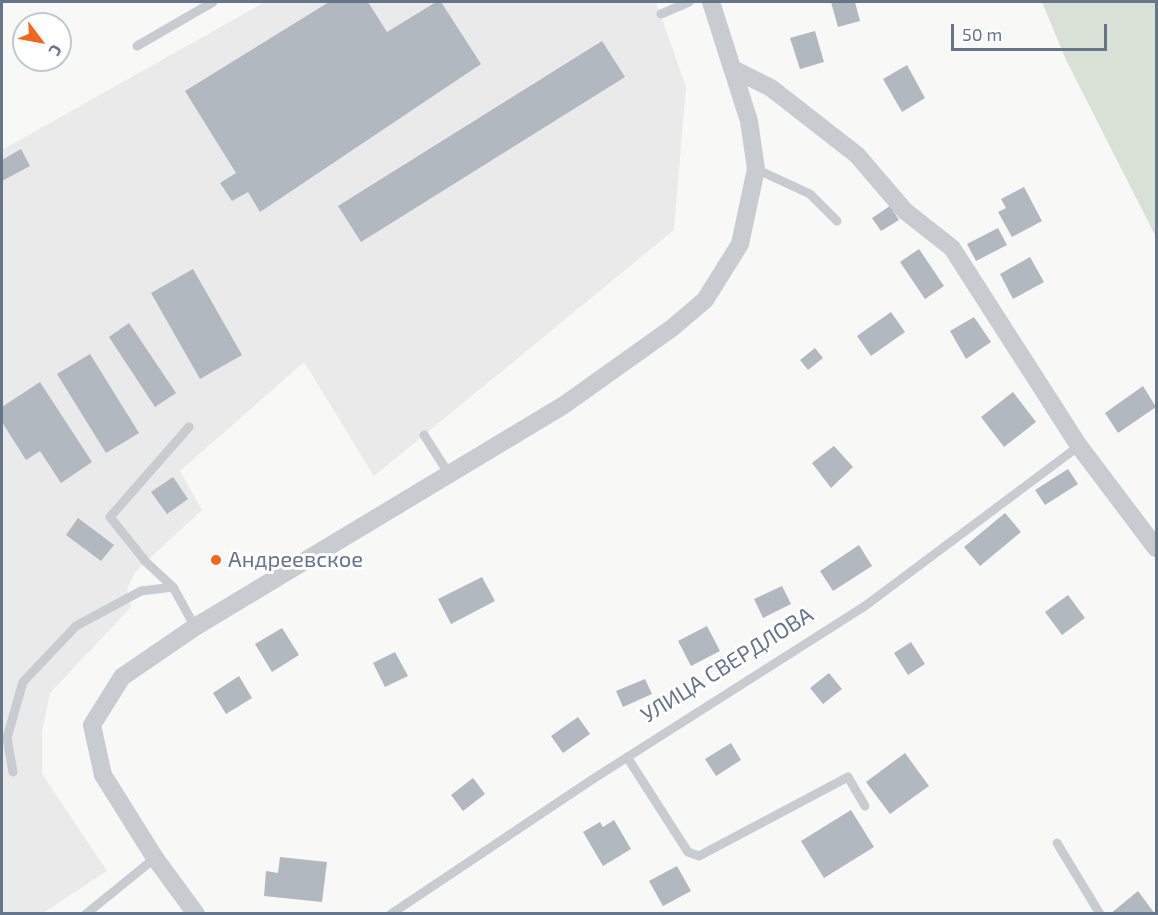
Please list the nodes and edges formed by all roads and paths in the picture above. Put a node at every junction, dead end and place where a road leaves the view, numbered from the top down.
1 (213, 2) edge
2 (689, 2) edge
3 (711, 2) edge
4 (661, 14) dead end
5 (137, 46) dead end
6 (735, 70) junction
7 (756, 169) junction
8 (837, 220) dead end
9 (189, 427) dead end
10 (424, 435) dead end
11 (1079, 446) junction
12 (448, 474) junction
13 (1156, 548) edge
14 (173, 587) junction
15 (195, 627) junction
16 (627, 757) junction
17 (13, 772) dead end
18 (865, 806) dead end
19 (1057, 843) dead end
20 (155, 858) junction
21 (86, 914) edge
22 (196, 914) edge
23 (391, 914) edge
24 (1100, 914) edge

1 - 5 lane
2 - 4 lane
3 - 6 street
6 - 7 street
6 - 11 street
7 - 8 lane
7 - 12 street
9 - 14 lane
10 - 12 lane
11 - 13 street
11 - 16 lane, УЛИЦА СВЕРДЛОВА
12 - 15 street
14 - 15 lane
14 - 17 lane
15 - 20 street
16 - 18 lane
16 - 23 lane, УЛИЦА СВЕРДЛОВА
19 - 24 lane
20 - 21 lane
20 - 22 street

